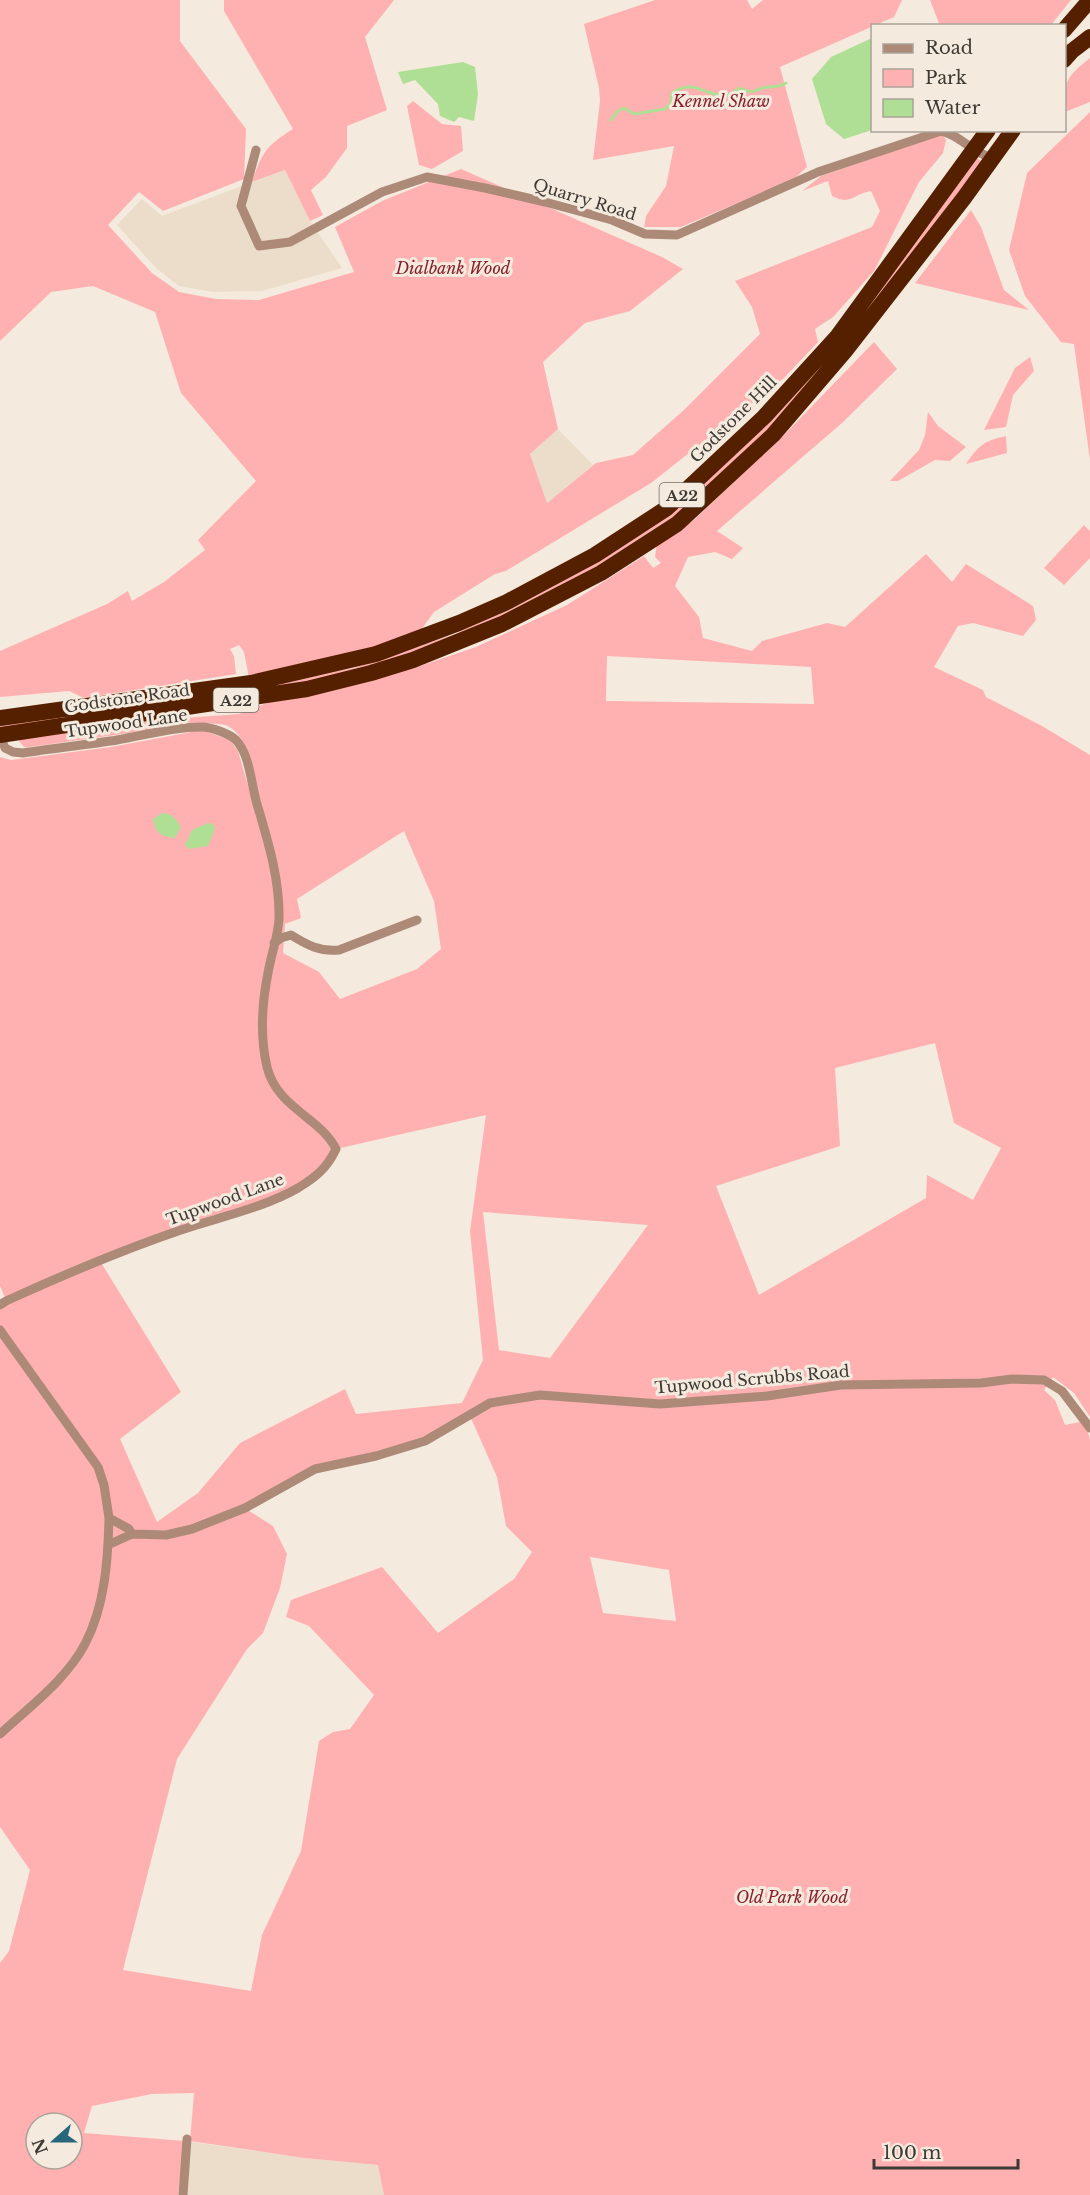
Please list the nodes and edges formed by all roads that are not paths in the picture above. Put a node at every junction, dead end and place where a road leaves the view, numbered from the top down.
1 (1090, 0) edge
2 (1066, 29) edge
3 (1090, 37) edge
4 (1066, 59) edge
5 (938, 132) edge
6 (946, 132) edge
7 (987, 132) edge
8 (1012, 132) edge
9 (256, 150) dead end
10 (974, 150) junction
11 (993, 158) junction
12 (422, 637) joint
13 (0, 718) edge
14 (0, 735) edge
15 (417, 920) dead end
16 (274, 943) junction
17 (0, 1305) edge
18 (0, 1329) edge
19 (1090, 1428) edge
20 (109, 1518) junction
21 (132, 1534) junction
22 (108, 1545) junction
23 (0, 1734) edge
24 (187, 2139) dead end
25 (183, 2195) edge

1 - 2 highway
3 - 4 highway
5 - 9 street, Quarry Road
6 - 10 street, Quarry Road
7 - 10 highway, Godstone Hill / A22
8 - 11 highway, A22
10 - 11 street, Quarry Road
10 - 12 highway, Godstone Hill / A22
11 - 14 highway, Godstone Road / A22
12 - 13 highway, Godstone Road / A22
14 - 16 street, Tupwood Lane
15 - 16 street
16 - 17 street, Tupwood Lane
18 - 20 street
19 - 21 street, Tupwood Scrubbs Road
20 - 21 street
20 - 22 street
21 - 22 street
22 - 23 street
24 - 25 street

